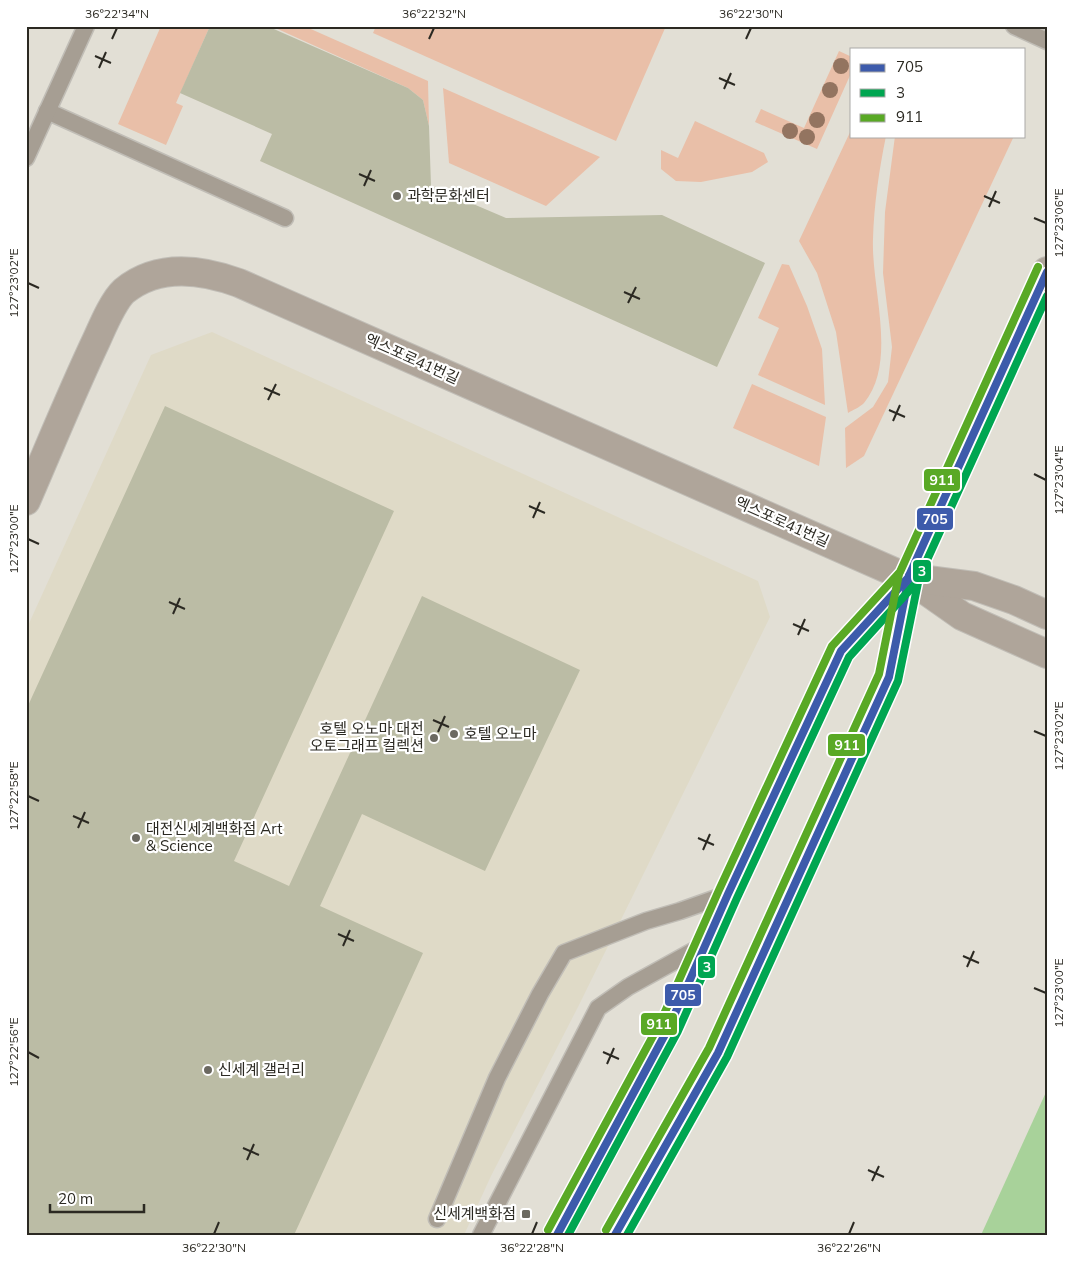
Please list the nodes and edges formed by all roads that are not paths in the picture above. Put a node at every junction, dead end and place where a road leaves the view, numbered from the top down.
1 (86, 26) edge
2 (1014, 26) edge
3 (1047, 41) edge
4 (47, 111) junction
5 (26, 158) edge
6 (285, 218) dead end
7 (1047, 271) edge
8 (26, 502) edge
9 (908, 578) junction
10 (1047, 615) edge
11 (1047, 654) edge
12 (728, 894) junction
13 (706, 944) junction
14 (437, 1219) dead end
15 (481, 1235) edge
16 (557, 1235) edge
17 (615, 1235) edge

1 - 4 lane
2 - 3 lane
4 - 5 lane
4 - 6 lane
7 - 9 main road
8 - 9 main road, 엑스포로41번길
9 - 10 main road
9 - 11 main road
9 - 12 main road
9 - 17 main road
12 - 13 main road
12 - 14 lane
13 - 15 lane
13 - 16 main road

